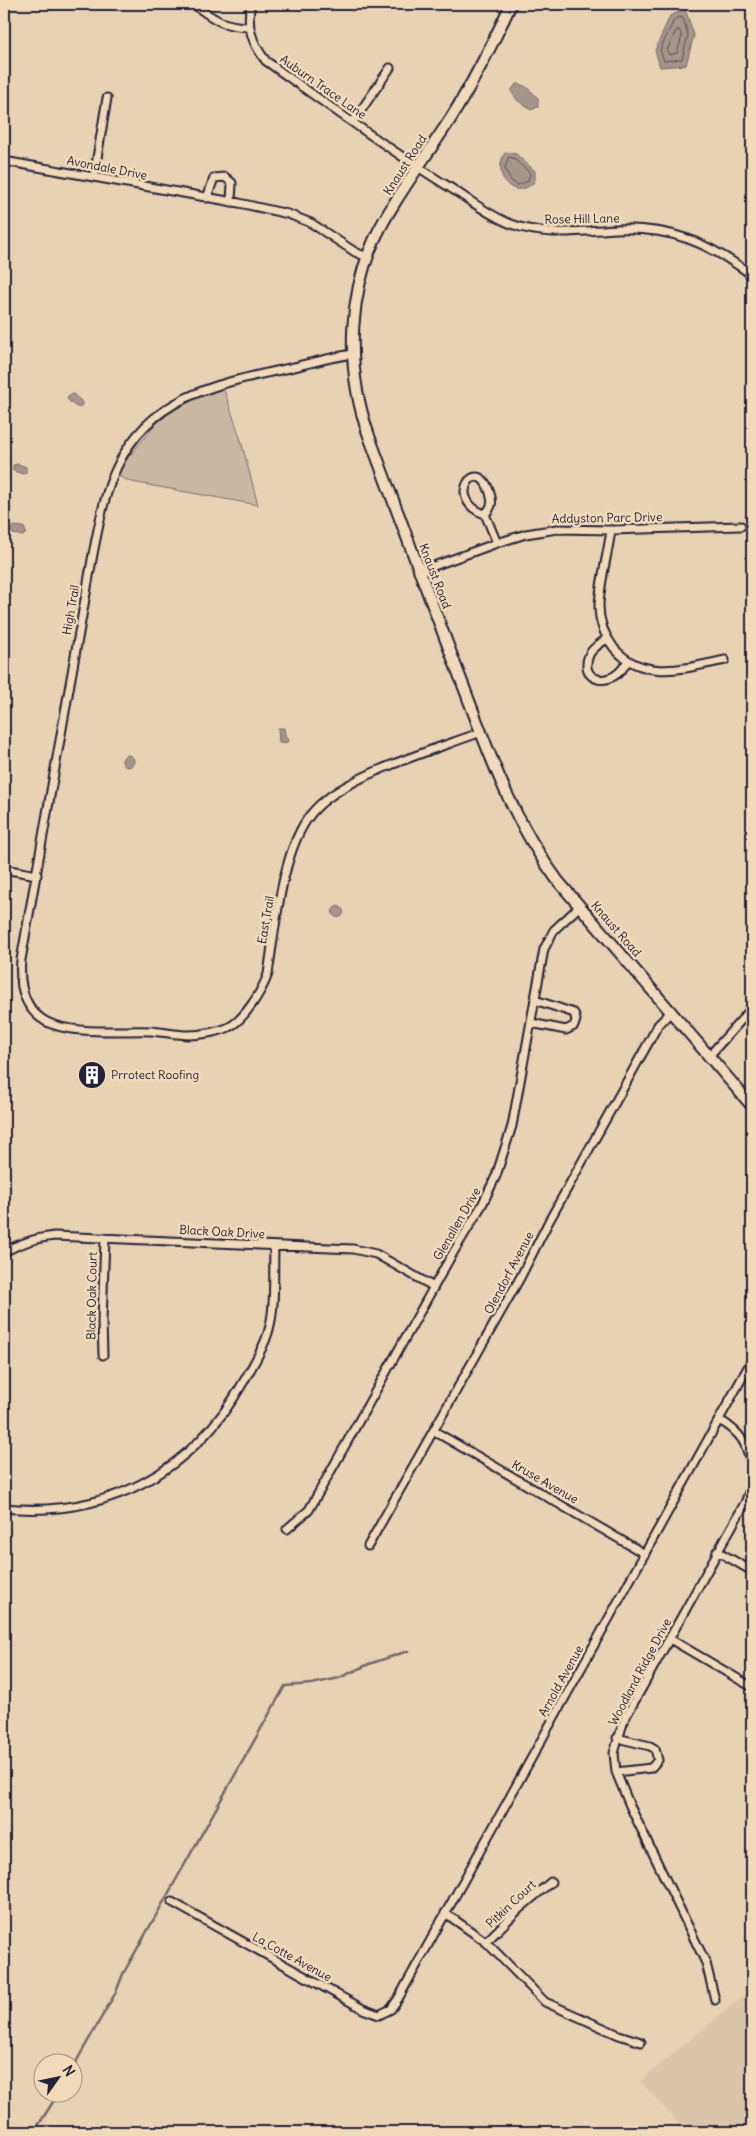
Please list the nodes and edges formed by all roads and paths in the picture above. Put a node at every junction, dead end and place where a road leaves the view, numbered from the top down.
1 (193, 4) edge
2 (251, 4) edge
3 (511, 4) edge
4 (248, 26) junction
5 (390, 68) dead end
6 (107, 98) dead end
7 (353, 122) junction
8 (4, 161) edge
9 (418, 167) junction
10 (94, 176) junction
11 (207, 198) junction
12 (231, 202) junction
13 (367, 258) junction
14 (752, 276) edge
15 (353, 354) junction
16 (485, 514) junction
17 (741, 526) dead end
18 (612, 530) junction
19 (497, 543) junction
20 (420, 571) junction
21 (606, 639) junction
22 (628, 660) junction
23 (725, 660) dead end
24 (481, 732) junction
25 (4, 869) edge
26 (37, 875) junction
27 (580, 906) junction
28 (535, 1000) junction
29 (752, 1008) edge
30 (671, 1012) junction
31 (45, 1020) joint
32 (531, 1023) junction
33 (709, 1056) junction
34 (752, 1106) edge
35 (105, 1238) junction
36 (274, 1246) junction
37 (4, 1252) edge
38 (434, 1287) junction
39 (103, 1355) dead end
40 (752, 1360) edge
41 (720, 1420) junction
42 (434, 1431) junction
43 (752, 1468) edge
44 (4, 1508) edge
45 (287, 1529) dead end
46 (368, 1546) dead end
47 (716, 1551) junction
48 (645, 1554) junction
49 (752, 1571) edge
50 (670, 1639) junction
51 (752, 1687) edge
52 (617, 1738) junction
53 (616, 1772) junction
54 (552, 1882) dead end
55 (172, 1902) dead end
56 (445, 1913) junction
57 (486, 1942) junction
58 (715, 2000) dead end
59 (387, 2011) joint
60 (641, 2042) dead end

1 - 4 street
2 - 4 street, Auburn Trace Lane
3 - 9 main road, Knaust Road
4 - 7 street, Auburn Trace Lane
5 - 7 street
6 - 10 street
7 - 9 street, Auburn Trace Lane
8 - 10 street, Avondale Drive
9 - 13 main road, Knaust Road
9 - 14 street, Rose Hill Lane
10 - 11 street, Avondale Drive
11 - 12 street, Avondale Drive
11 - 12 street
12 - 13 street, Avondale Drive
13 - 15 main road, Knaust Road
15 - 20 main road, Knaust Road
15 - 26 street, High Trail
16 - 16 street
16 - 19 street
17 - 18 street, Addyston Parc Drive
18 - 19 street, Addyston Parc Drive
18 - 21 street
19 - 20 street, Addyston Parc Drive
20 - 24 main road, Knaust Road
21 - 22 street
21 - 22 street
22 - 23 street
24 - 27 main road, Knaust Road
24 - 31 street, East Trail
25 - 26 street
26 - 31 street, High Trail
27 - 28 street, Glenallen Drive
27 - 30 main road, Knaust Road
28 - 32 street, Glenallen Drive
28 - 32 street
29 - 33 street
30 - 33 main road, Knaust Road
30 - 42 street, Olendorf Avenue
32 - 38 street, Glenallen Drive
33 - 34 main road, Knaust Road
35 - 36 street, Black Oak Drive
35 - 37 street, Black Oak Drive
35 - 39 street, Black Oak Court
36 - 38 street, Black Oak Drive
36 - 44 street
38 - 45 street, Glenallen Drive
40 - 41 street, Arnold Avenue
41 - 43 street, Woodland Ridge Drive
41 - 48 street, Arnold Avenue
42 - 46 street, Olendorf Avenue
42 - 48 street, Kruse Avenue
43 - 47 street, Woodland Ridge Drive
47 - 49 street
47 - 50 street, Woodland Ridge Drive
48 - 56 street, Arnold Avenue
50 - 51 street
50 - 52 street, Woodland Ridge Drive
52 - 53 street, Woodland Ridge Drive
52 - 53 street
53 - 58 street, Woodland Ridge Drive
54 - 57 street, Pitkin Court
55 - 59 street, La Cotte Avenue
56 - 57 street
56 - 59 street, Arnold Avenue
57 - 60 street

